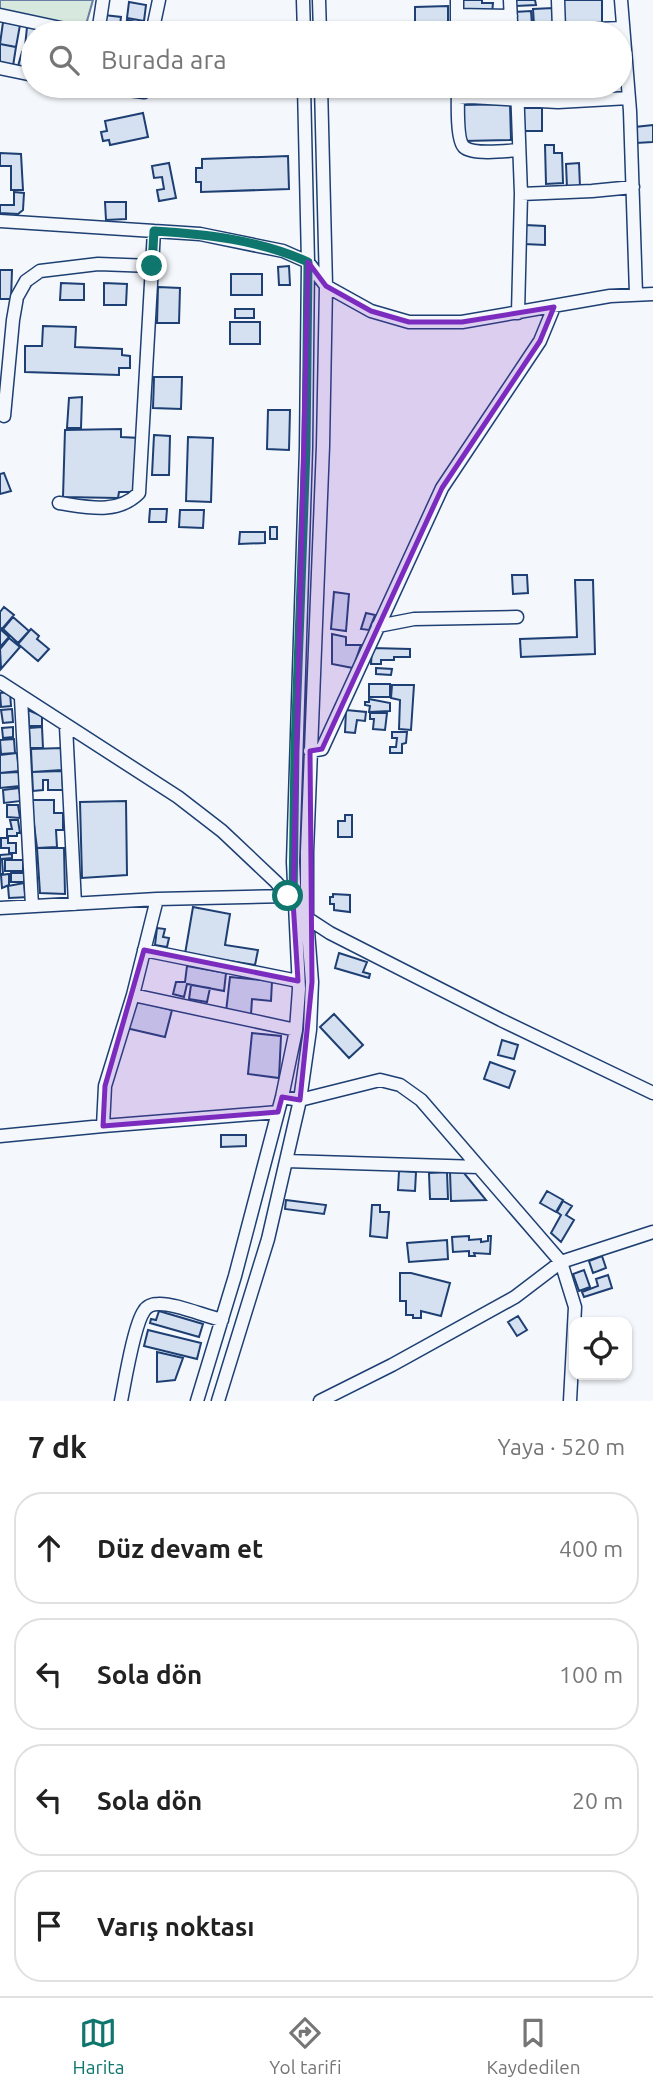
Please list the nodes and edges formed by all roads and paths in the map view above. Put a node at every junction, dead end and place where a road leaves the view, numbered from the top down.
1 (103, 0) edge
2 (159, 0) edge
3 (303, 0) edge
4 (319, 0) edge
5 (457, 0) edge
6 (510, 0) edge
7 (558, 0) edge
8 (621, 0) edge
9 (0, 15) edge
10 (457, 15) junction
11 (511, 16) junction
12 (28, 21) edge
13 (100, 21) edge
14 (155, 21) edge
15 (303, 21) edge
16 (320, 21) edge
17 (457, 21) edge
18 (511, 21) edge
19 (559, 21) edge
20 (622, 21) edge
21 (0, 68) edge
22 (21, 72) edge
23 (304, 98) edge
24 (321, 98) edge
25 (458, 98) edge
26 (488, 98) edge
27 (519, 98) edge
28 (629, 98) joint
29 (519, 101) junction
30 (519, 150) junction
31 (634, 187) junction
32 (521, 194) junction
33 (0, 221) edge
34 (154, 231) junction
35 (308, 262) junction
36 (152, 266) junction
37 (326, 286) junction
38 (636, 294) junction
39 (653, 294) edge
40 (554, 307) junction
41 (518, 313) junction
42 (4, 416) dead end
43 (59, 503) dead end
44 (517, 617) dead end
45 (378, 626) junction
46 (0, 682) edge
47 (21, 698) junction
48 (66, 726) junction
49 (310, 751) junction
50 (291, 899) junction
51 (157, 900) junction
52 (75, 904) junction
53 (32, 906) junction
54 (0, 908) edge
55 (307, 918) junction
56 (144, 950) junction
57 (298, 981) junction
58 (133, 995) junction
59 (296, 1030) junction
60 (653, 1093) edge
61 (282, 1097) junction
62 (300, 1100) junction
63 (278, 1112) junction
64 (103, 1126) junction
65 (0, 1136) edge
66 (286, 1161) junction
67 (479, 1167) junction
68 (653, 1232) edge
69 (561, 1262) junction
70 (222, 1320) junction
71 (121, 1401) edge
72 (197, 1401) edge
73 (218, 1401) edge
74 (320, 1401) edge
75 (570, 1401) edge

1 - 13 street
2 - 14 street
3 - 15 street
4 - 16 street
5 - 10 street
6 - 11 street
7 - 19 street
8 - 20 street
9 - 12 street
10 - 11 street
10 - 17 street
11 - 18 street
21 - 22 street
23 - 35 street
24 - 37 street
25 - 30 street
26 - 29 street
27 - 29 street
28 - 29 street
28 - 31 street
29 - 30 street
30 - 32 street
31 - 32 street
31 - 38 street
32 - 41 street
33 - 34 street
34 - 35 street
34 - 36 street
35 - 37 street
35 - 50 street
36 - 42 street
36 - 43 street
37 - 41 street
37 - 49 street
38 - 39 street
38 - 40 street
40 - 41 street
40 - 45 street
44 - 45 street
45 - 49 street
46 - 47 street
47 - 48 street
47 - 53 street
48 - 50 street
48 - 52 street
49 - 55 street
50 - 51 street
50 - 55 street
50 - 57 street
51 - 52 street
51 - 56 street
52 - 53 street
53 - 54 street
55 - 60 street
55 - 62 street
56 - 57 street
56 - 58 street
57 - 59 street
58 - 59 street
58 - 64 street
59 - 61 street
61 - 62 street
61 - 63 street
62 - 66 street
62 - 67 street
63 - 64 street
63 - 70 street
64 - 65 street
66 - 67 street
66 - 73 street
67 - 69 street
68 - 69 street
69 - 74 street
69 - 75 street
70 - 71 street
70 - 72 street

